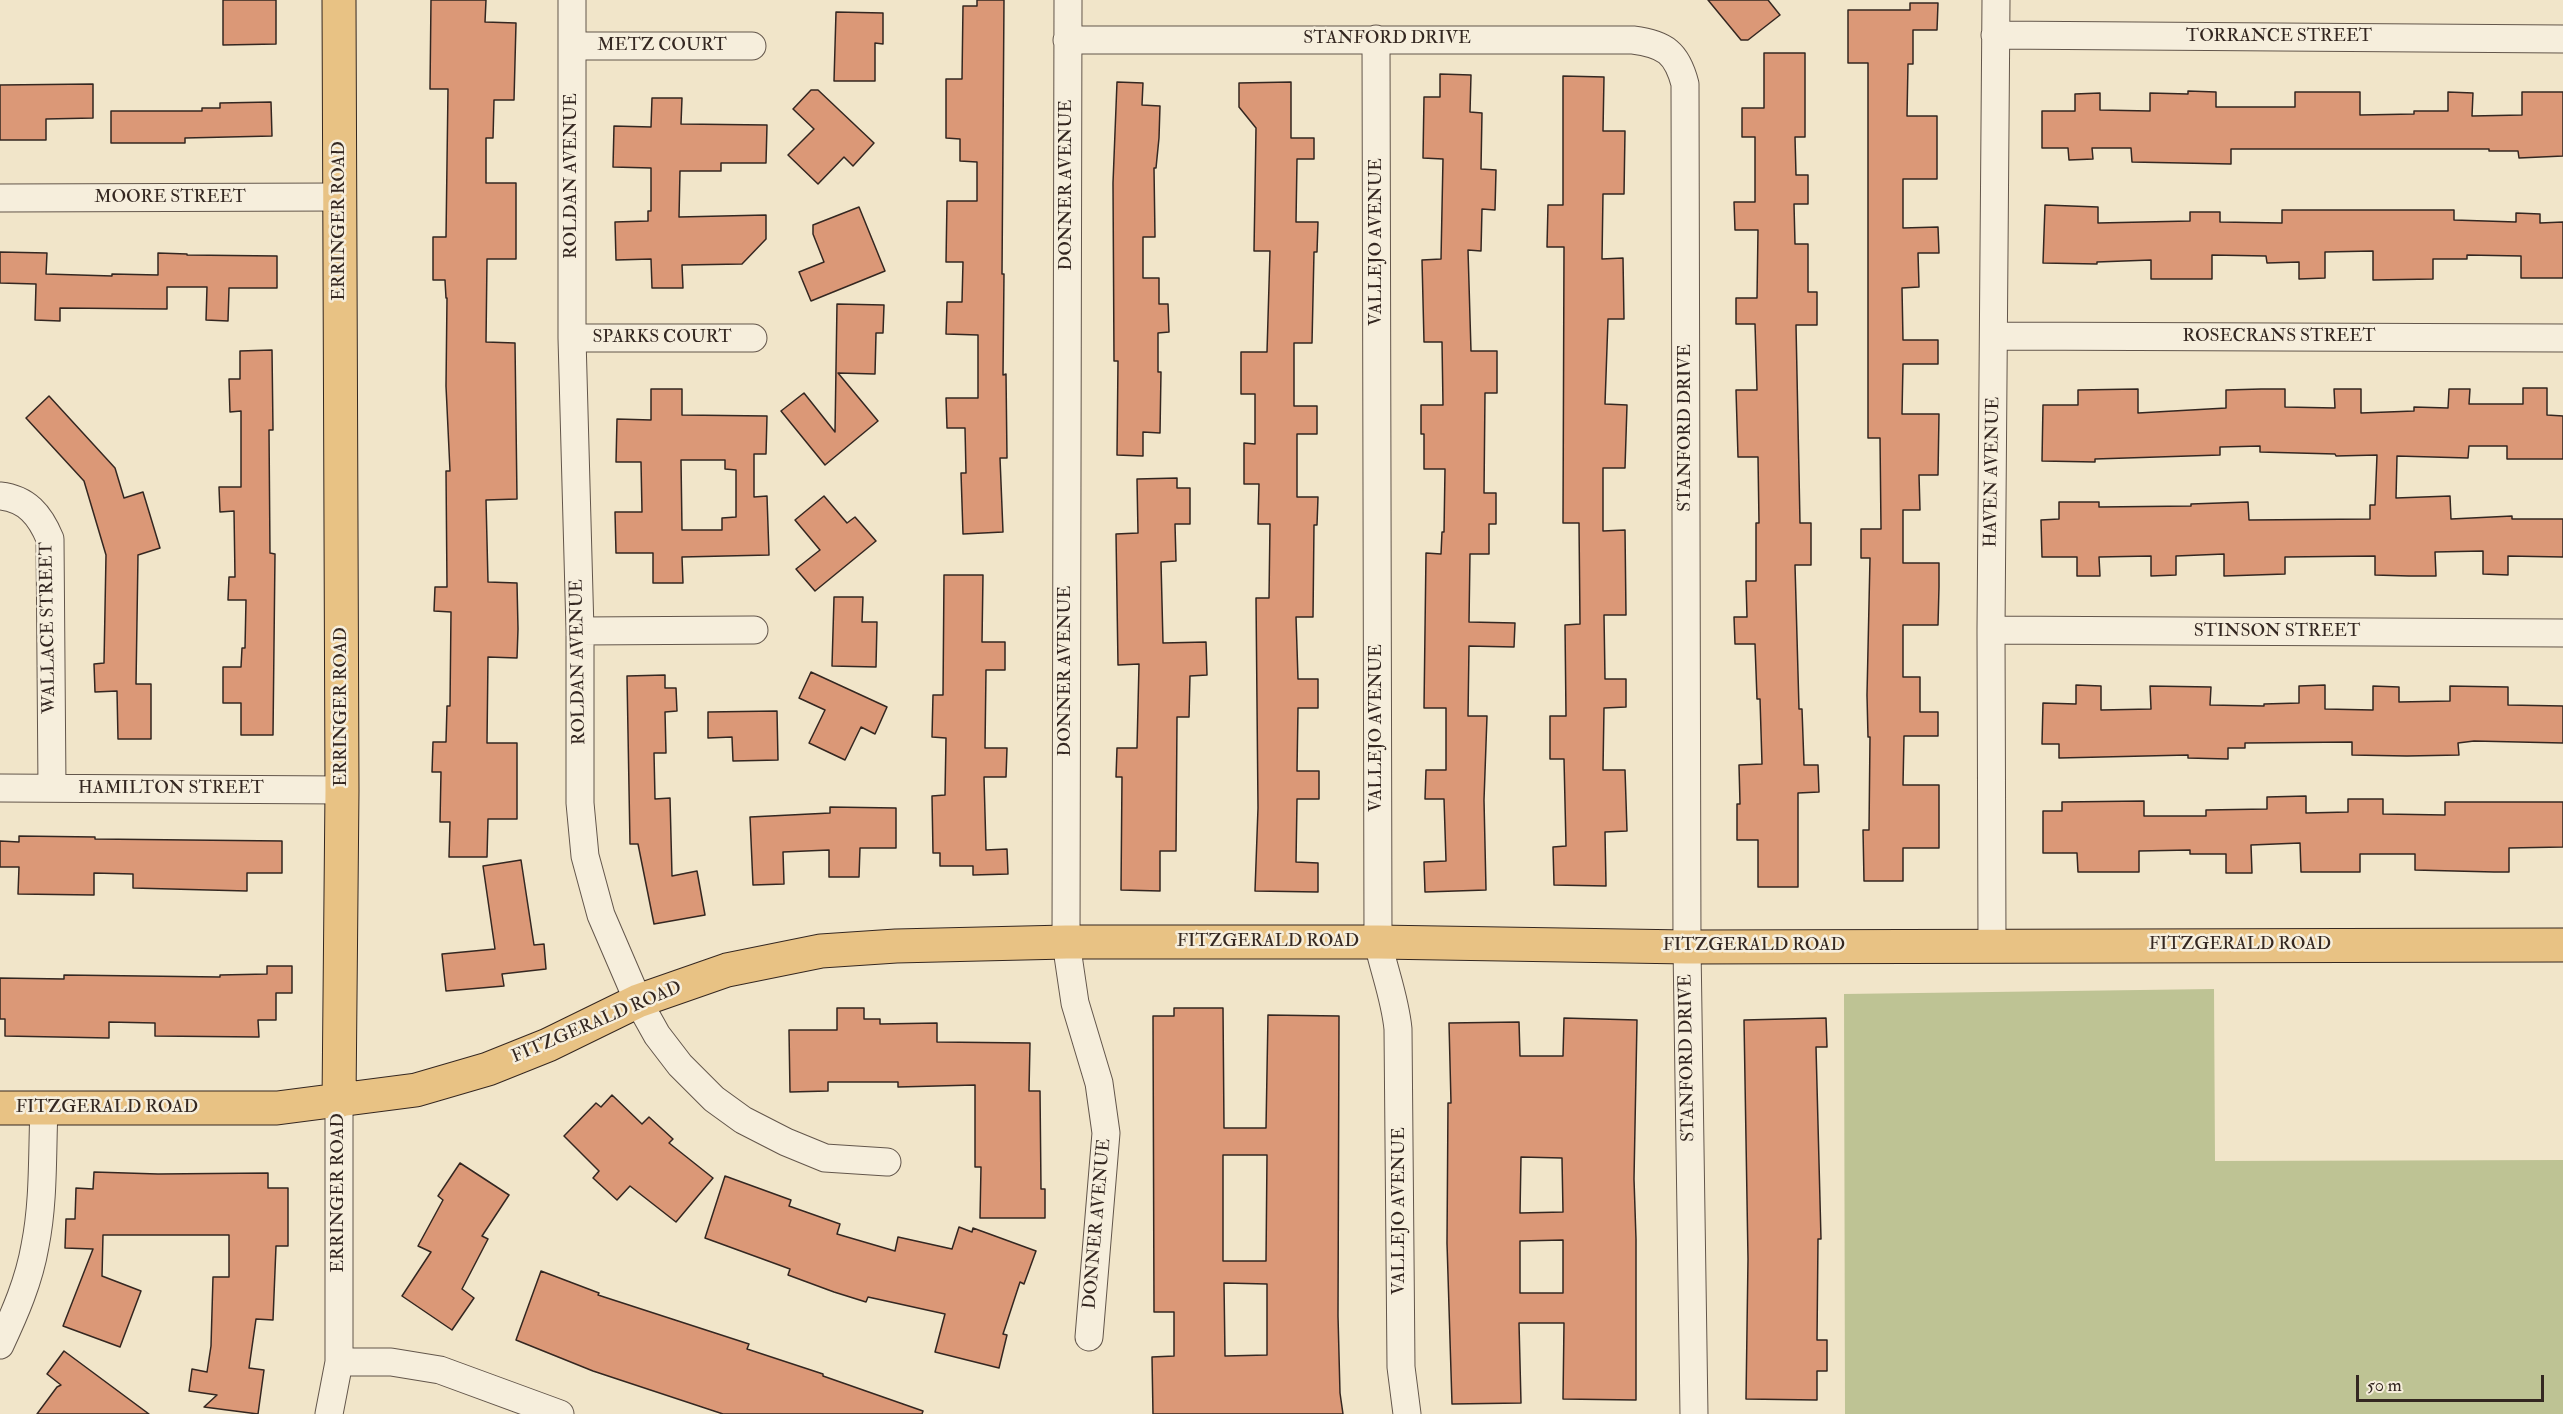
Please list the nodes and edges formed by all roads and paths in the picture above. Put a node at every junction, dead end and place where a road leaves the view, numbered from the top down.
1 (339, 0) edge
2 (572, 0) edge
3 (1068, 0) edge
4 (1996, 0) edge
5 (1995, 36) junction
6 (1376, 39) junction
7 (2563, 39) edge
8 (1067, 40) junction
9 (573, 46) junction
10 (752, 46) dead end
11 (0, 198) edge
12 (340, 198) junction
13 (1994, 336) junction
14 (572, 338) junction
15 (753, 338) dead end
16 (2563, 338) edge
17 (0, 496) edge
18 (754, 630) dead end
19 (1991, 630) junction
20 (580, 631) junction
21 (2563, 633) edge
22 (0, 788) edge
23 (52, 788) junction
24 (342, 790) junction
25 (1066, 942) junction
26 (1378, 942) junction
27 (1992, 945) junction
28 (2563, 945) edge
29 (1687, 946) junction
30 (638, 1001) junction
31 (339, 1101) junction
32 (0, 1108) edge
33 (44, 1108) junction
34 (887, 1162) dead end
35 (1089, 1337) dead end
36 (0, 1345) edge
37 (339, 1362) junction
38 (329, 1414) edge
39 (560, 1414) edge
40 (1407, 1414) edge
41 (1694, 1414) edge

1 - 12 main road, ERRINGER ROAD
2 - 9 street, ROLDAN AVENUE
3 - 8 street, DONNER AVENUE
4 - 5 street, HAVEN AVENUE
5 - 7 street, TORRANCE STREET
5 - 13 street, HAVEN AVENUE
6 - 8 street, STANFORD DRIVE
6 - 26 street, VALLEJO AVENUE
6 - 29 street, STANFORD DRIVE
8 - 25 street, DONNER AVENUE
9 - 10 street, METZ COURT
9 - 14 street, ROLDAN AVENUE
11 - 12 street, MOORE STREET
12 - 24 main road, ERRINGER ROAD
13 - 16 street, ROSECRANS STREET
13 - 19 street, HAVEN AVENUE
14 - 15 street, SPARKS COURT
14 - 20 street, ROLDAN AVENUE
17 - 23 street, WALLACE STREET
18 - 20 street
19 - 21 street, STINSON STREET
19 - 27 street, HAVEN AVENUE
20 - 30 street, ROLDAN AVENUE
22 - 23 street, HAMILTON STREET
23 - 24 street, HAMILTON STREET
24 - 31 main road, ERRINGER ROAD
25 - 26 main road, FITZGERALD ROAD
25 - 30 main road, FITZGERALD ROAD
25 - 35 street, DONNER AVENUE
26 - 29 main road, FITZGERALD ROAD
26 - 40 street, VALLEJO AVENUE
27 - 28 main road, FITZGERALD ROAD
27 - 29 main road, FITZGERALD ROAD
29 - 41 street, STANFORD DRIVE
30 - 31 main road, FITZGERALD ROAD
30 - 34 street, ROLDAN AVENUE
31 - 33 main road, FITZGERALD ROAD
31 - 37 street, ERRINGER ROAD
32 - 33 main road, FITZGERALD ROAD
33 - 36 street
37 - 38 street, ERRINGER ROAD
37 - 39 street

